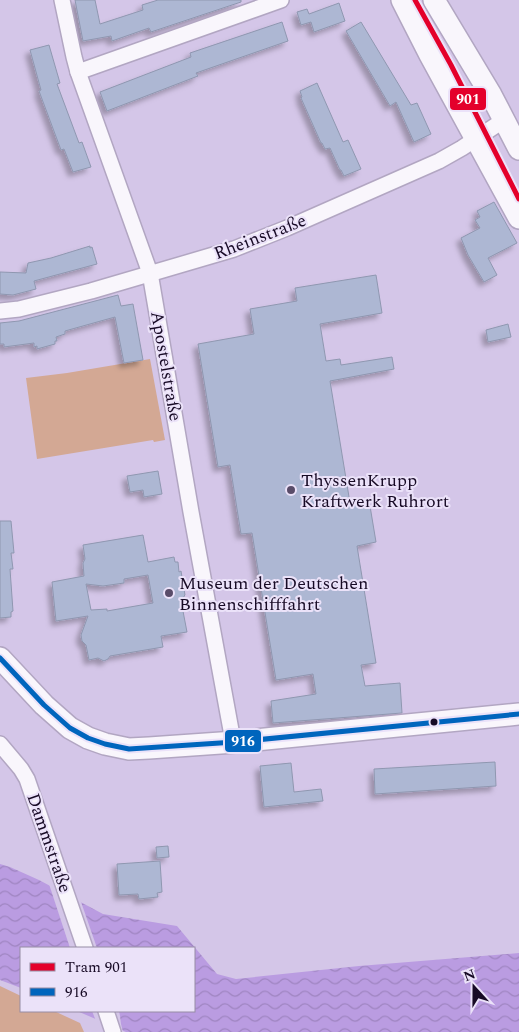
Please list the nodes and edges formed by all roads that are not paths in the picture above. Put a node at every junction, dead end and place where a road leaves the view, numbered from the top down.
1 (62, 0) edge
2 (282, 0) edge
3 (402, 0) edge
4 (434, 0) edge
5 (78, 72) junction
6 (504, 120) junction
7 (475, 139) junction
8 (519, 149) edge
9 (519, 218) edge
10 (150, 273) junction
11 (0, 311) edge
12 (0, 658) edge
13 (519, 714) edge
14 (233, 741) junction
15 (0, 744) edge
16 (85, 947) edge
17 (106, 1012) edge
18 (113, 1032) edge

1 - 5 street, Apostelstraße
2 - 5 street
3 - 7 street
4 - 6 street
5 - 10 street, Apostelstraße
6 - 7 street, Rheinstraße
6 - 8 street
7 - 9 street
7 - 10 street, Rheinstraße
10 - 11 street, Rheinstraße
10 - 14 street, Apostelstraße
12 - 14 street
13 - 14 street
15 - 16 street, Dammstraße
17 - 18 street

